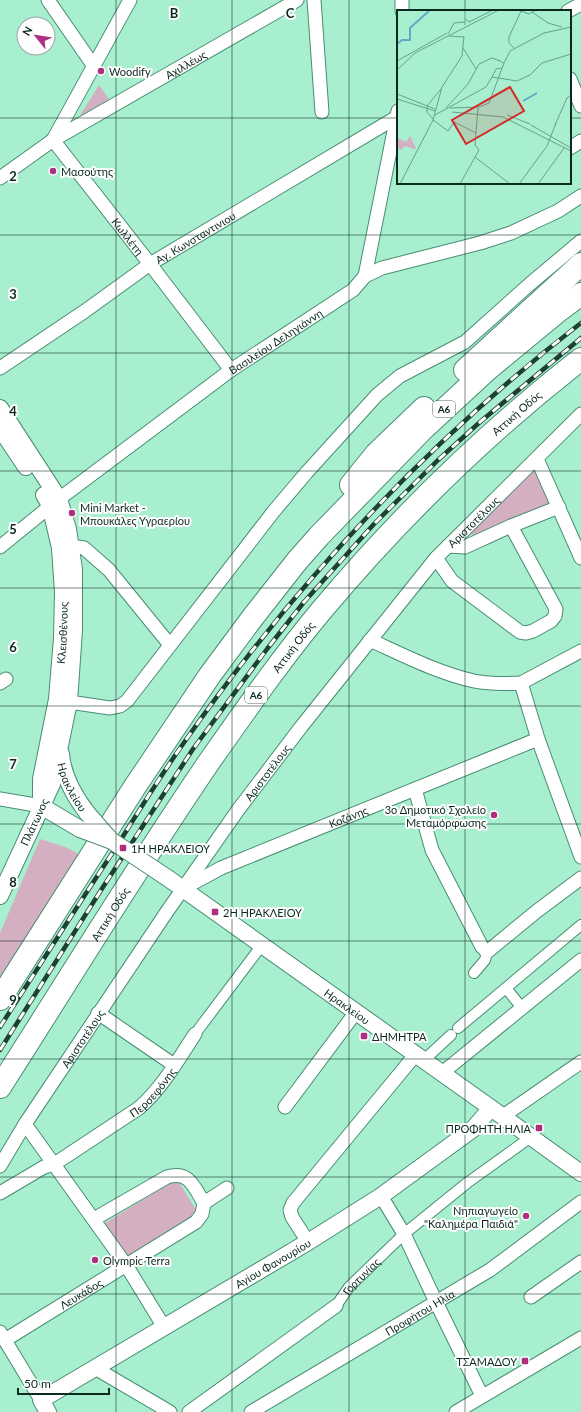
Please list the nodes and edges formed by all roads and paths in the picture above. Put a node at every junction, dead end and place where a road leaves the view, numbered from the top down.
1 (48, 0) edge
2 (130, 0) edge
3 (297, 0) edge
4 (314, 0) edge
5 (581, 4) edge
6 (570, 10) edge
7 (93, 65) junction
8 (571, 81) edge
9 (581, 106) edge
10 (322, 112) dead end
11 (397, 115) edge
12 (397, 119) edge
13 (53, 140) junction
14 (581, 141) edge
15 (571, 147) edge
16 (0, 178) edge
17 (581, 196) edge
18 (581, 241) edge
19 (150, 264) junction
20 (581, 264) edge
21 (366, 276) junction
22 (581, 294) edge
23 (581, 359) edge
24 (0, 368) edge
25 (231, 370) junction
26 (0, 408) edge
27 (581, 414) edge
28 (0, 428) edge
29 (537, 459) junction
30 (54, 502) junction
31 (559, 507) junction
32 (511, 526) junction
33 (319, 536) junction
34 (448, 546) junction
35 (0, 547) edge
36 (66, 547) junction
37 (436, 558) junction
38 (581, 558) edge
39 (370, 640) junction
40 (170, 646) junction
41 (581, 651) edge
42 (520, 684) junction
43 (69, 702) junction
44 (538, 739) junction
45 (60, 745) junction
46 (415, 789) junction
47 (0, 799) edge
48 (41, 806) junction
49 (112, 841) junction
50 (581, 857) edge
51 (581, 878) edge
52 (183, 889) junction
53 (0, 896) edge
54 (581, 925) edge
55 (262, 945) junction
56 (487, 952) junction
57 (581, 960) edge
58 (474, 973) dead end
59 (506, 988) junction
60 (0, 998) edge
61 (522, 1008) junction
62 (98, 1012) junction
63 (356, 1012) junction
64 (195, 1034) joint
65 (420, 1057) junction
66 (581, 1062) edge
67 (174, 1065) junction
68 (442, 1073) junction
69 (0, 1087) edge
70 (285, 1106) dead end
71 (497, 1112) junction
72 (25, 1124) junction
73 (531, 1137) junction
74 (54, 1164) junction
75 (0, 1166) edge
76 (581, 1173) edge
77 (227, 1188) dead end
78 (0, 1193) edge
79 (381, 1196) junction
80 (581, 1202) edge
81 (204, 1203) junction
82 (94, 1219) junction
83 (404, 1234) junction
84 (308, 1242) junction
85 (581, 1262) edge
86 (126, 1266) junction
87 (531, 1297) dead end
88 (436, 1302) junction
89 (336, 1306) joint
90 (164, 1328) junction
91 (2, 1336) edge
92 (581, 1338) edge
93 (95, 1368) junction
94 (482, 1396) junction
95 (44, 1406) edge
96 (170, 1412) edge
97 (189, 1412) edge
98 (251, 1412) edge
99 (456, 1412) edge

1 - 7 street
2 - 7 street
3 - 13 street, Αχιλλέως
4 - 10 street
5 - 6 street
7 - 13 street
8 - 9 street
11 - 19 street, Αγ. Κωνσταντινιου
12 - 21 street
13 - 16 street, Αχιλλέως
13 - 19 street, Κωλλέτη
14 - 15 street
17 - 21 street, Βασιλείου Δεληγιάννη
18 - 40 street
19 - 24 street, Αγ. Κωνσταντινιου
19 - 25 street, Κωλλέτη
20 - 33 highway
21 - 25 street, Βασιλείου Δεληγιάννη
22 - 33 highway, Α6
23 - 69 highway, Αττική Οδός / Α6
25 - 30 street, Βασιλείου Δεληγιάννη
26 - 30 street, Κλεισθένους
27 - 29 street, Αριστοτέλους
28 - 30 street, Κλεισθένους
29 - 31 street
29 - 34 street, Αριστοτέλους
30 - 35 street, Βασιλείου Δεληγιάννη
30 - 36 street, Κλεισθένους
31 - 32 street
31 - 38 street
32 - 34 street
32 - 37 street
33 - 60 highway, Α6
34 - 37 street, Αριστοτέλους
36 - 40 street
36 - 43 street, Κλεισθένους
36 - 48 street, Κλεισθένους
37 - 39 street, Αριστοτέλους
39 - 42 street
39 - 52 street, Αριστοτέλους
40 - 43 street
41 - 42 street
42 - 44 street
43 - 45 street, Κλεισθένους
44 - 46 street, Κοζάνης
44 - 50 street
45 - 48 street, Πλάτωνος
45 - 49 street, Ηρακλείου, bridge
46 - 52 street, Κοζάνης
46 - 56 street
47 - 48 street
48 - 49 street, Ηρακλείου, bridge
48 - 53 street, Πλάτωνος
49 - 52 street, Ηρακλείου, bridge
51 - 56 street
52 - 55 street, Ηρακλείου
52 - 62 street, Αριστοτέλους
54 - 59 street
55 - 63 street, Ηρακλείου
55 - 64 street, Περσεφόνης
56 - 58 street
57 - 61 street
59 - 61 street
59 - 65 street
61 - 68 street
62 - 67 street
62 - 72 street, Αριστοτέλους
63 - 65 street, Ηρακλείου
63 - 70 street
64 - 67 street, Περσεφόνης
65 - 68 street, Ηρακλείου
65 - 84 street
66 - 71 street, Αγίου Φανουρίου
67 - 74 street, Περσεφόνης
68 - 71 street, Ηρακλείου
71 - 73 street, Ηρακλείου
71 - 79 street, Αγίου Φανουρίου
72 - 74 street
72 - 75 street, Αριστοτέλους
73 - 76 street, Ηρακλείου
73 - 83 street, Γορτυνίας
74 - 78 street, Περσεφόνης
74 - 82 street
77 - 81 street
79 - 83 street
79 - 84 street, Αγίου Φανουρίου
80 - 88 street, Προφήτου Ηλία
81 - 82 street
81 - 86 street, Λευκάδος
82 - 86 street
83 - 88 street
83 - 89 street, Γορτυνίας
84 - 90 street, Αγίου Φανουρίου
85 - 87 street
86 - 90 street
86 - 91 street, Λευκάδος
88 - 94 street
88 - 98 street, Προφήτου Ηλία
89 - 97 street, Γορτυνίας
90 - 93 street, Αγίου Φανουρίου
91 - 95 street
92 - 94 street
93 - 95 street, Αγίου Φανουρίου
93 - 96 street
94 - 99 street

